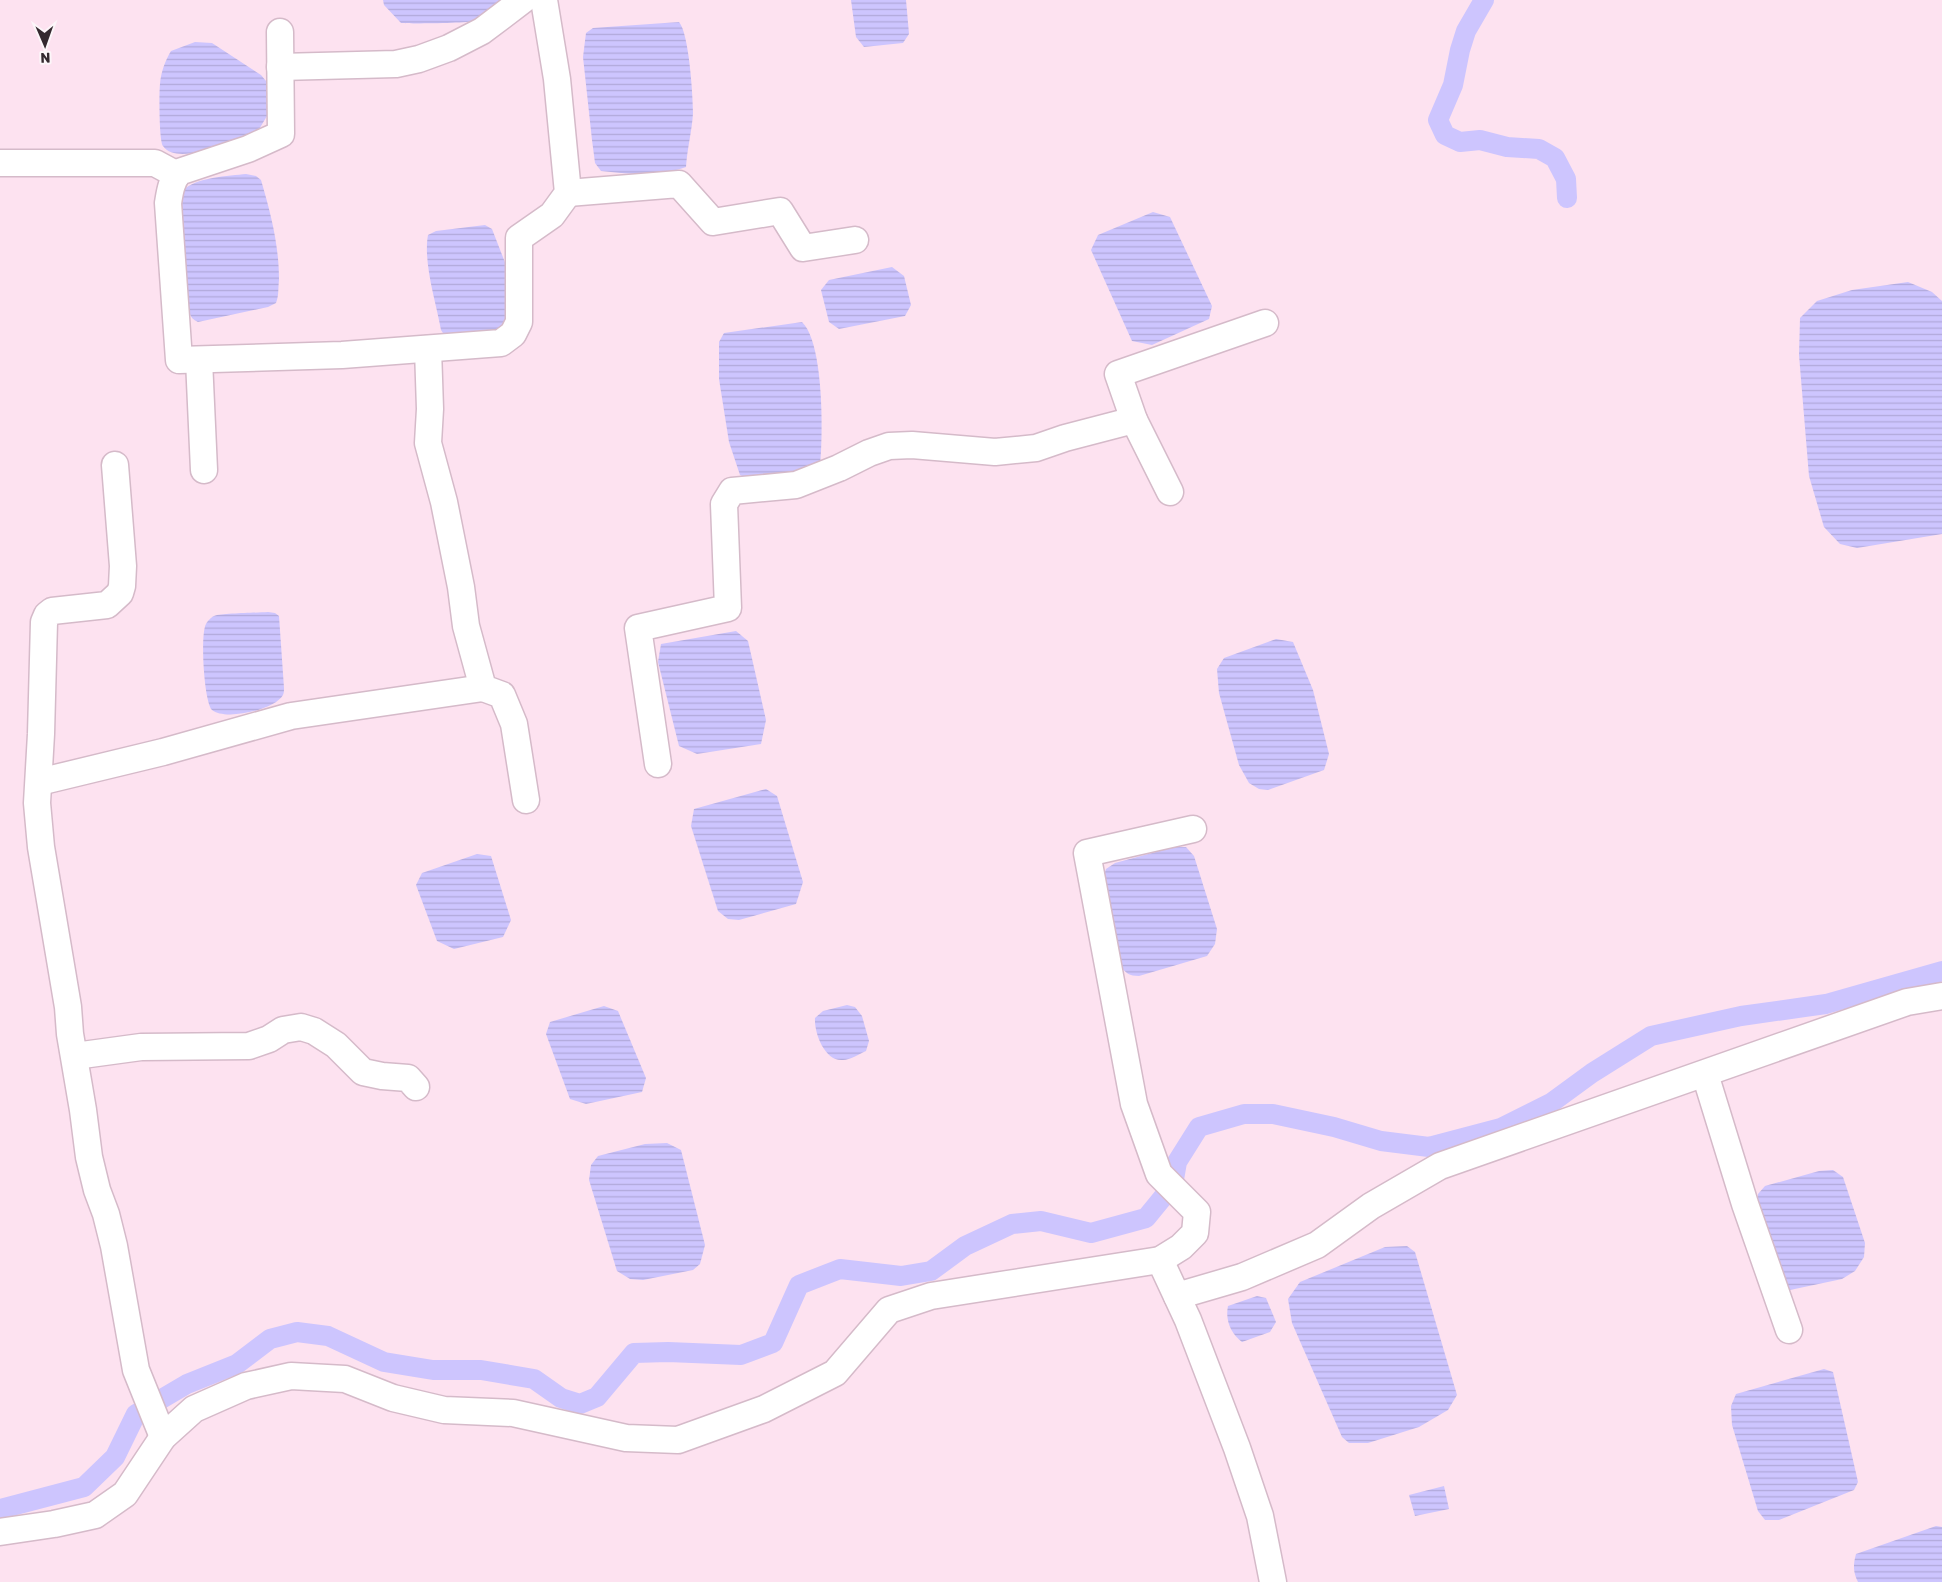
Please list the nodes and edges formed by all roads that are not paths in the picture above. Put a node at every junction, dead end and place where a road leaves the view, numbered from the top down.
1 (528, 0) edge
2 (280, 32) dead end
3 (280, 67) junction
4 (0, 164) edge
5 (176, 176) junction
6 (568, 193) junction
7 (855, 240) dead end
8 (1265, 322) dead end
9 (428, 349) junction
10 (199, 360) junction
11 (1134, 420) junction
12 (115, 465) dead end
13 (204, 470) dead end
14 (1170, 492) dead end
15 (483, 688) junction
16 (658, 764) dead end
17 (39, 782) junction
18 (526, 800) dead end
19 (1193, 829) dead end
20 (1942, 996) edge
21 (75, 1056) junction
22 (1706, 1074) junction
23 (416, 1088) dead end
24 (1160, 1260) junction
25 (1177, 1296) junction
26 (1789, 1330) dead end
27 (163, 1437) junction
28 (0, 1532) edge
29 (1272, 1582) edge

1 - 3 street
1 - 6 street
2 - 3 street
3 - 5 street
4 - 5 street
5 - 10 street
6 - 7 street
6 - 9 street
8 - 11 street
9 - 10 street
9 - 15 street
10 - 13 street
11 - 14 street
11 - 16 street
12 - 17 street
15 - 17 street
15 - 18 street
17 - 21 street
19 - 24 street
20 - 22 street
21 - 23 street
21 - 27 street
22 - 25 street
22 - 26 street
24 - 25 street
24 - 27 street
25 - 29 street
27 - 28 street

